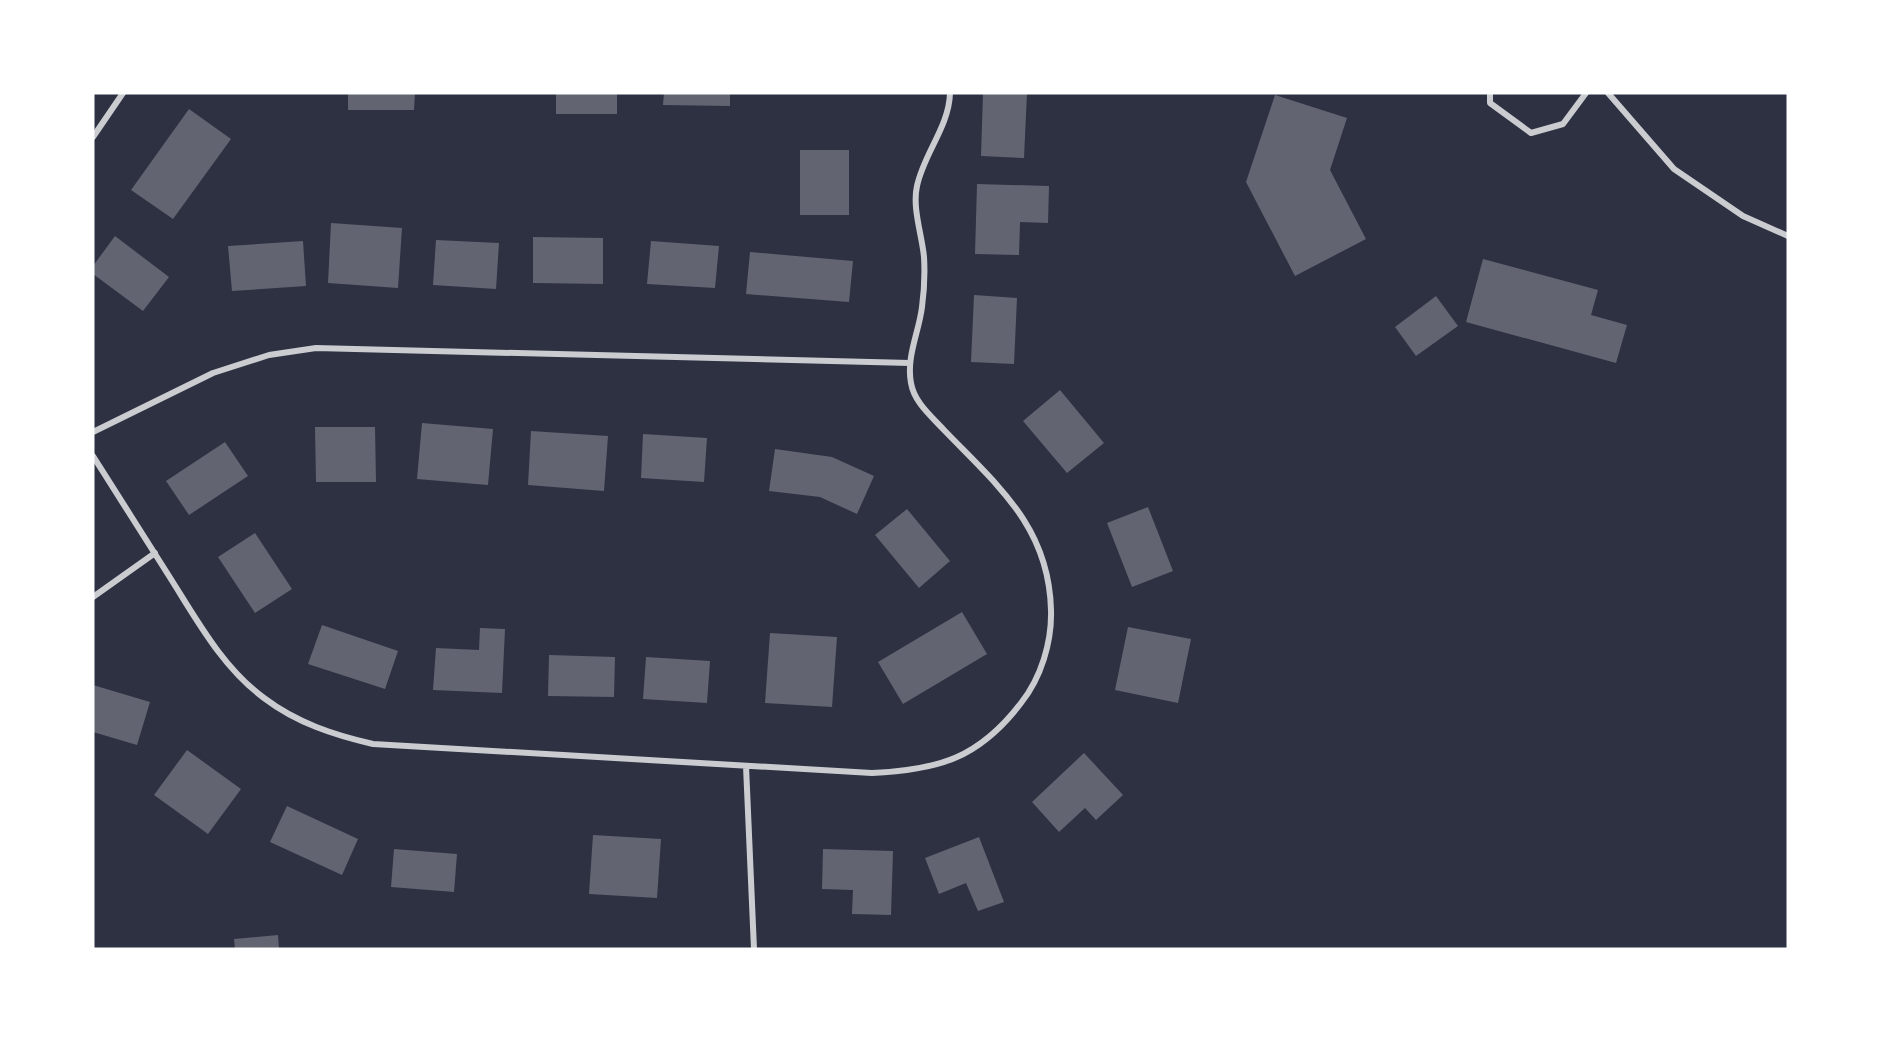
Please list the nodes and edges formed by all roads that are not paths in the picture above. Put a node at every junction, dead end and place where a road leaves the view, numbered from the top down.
1 (123, 93) edge
2 (950, 93) edge
3 (1490, 93) edge
4 (1586, 93) edge
5 (1608, 93) edge
6 (93, 137) edge
7 (1788, 237) edge
8 (910, 363) junction
9 (93, 432) edge
10 (93, 456) edge
11 (155, 553) junction
12 (93, 597) edge
13 (746, 765) junction
14 (754, 949) edge

1 - 6 street
2 - 8 street
3 - 4 street
5 - 7 street
8 - 9 street
8 - 13 street
10 - 11 street
11 - 12 street
11 - 13 street
13 - 14 street

